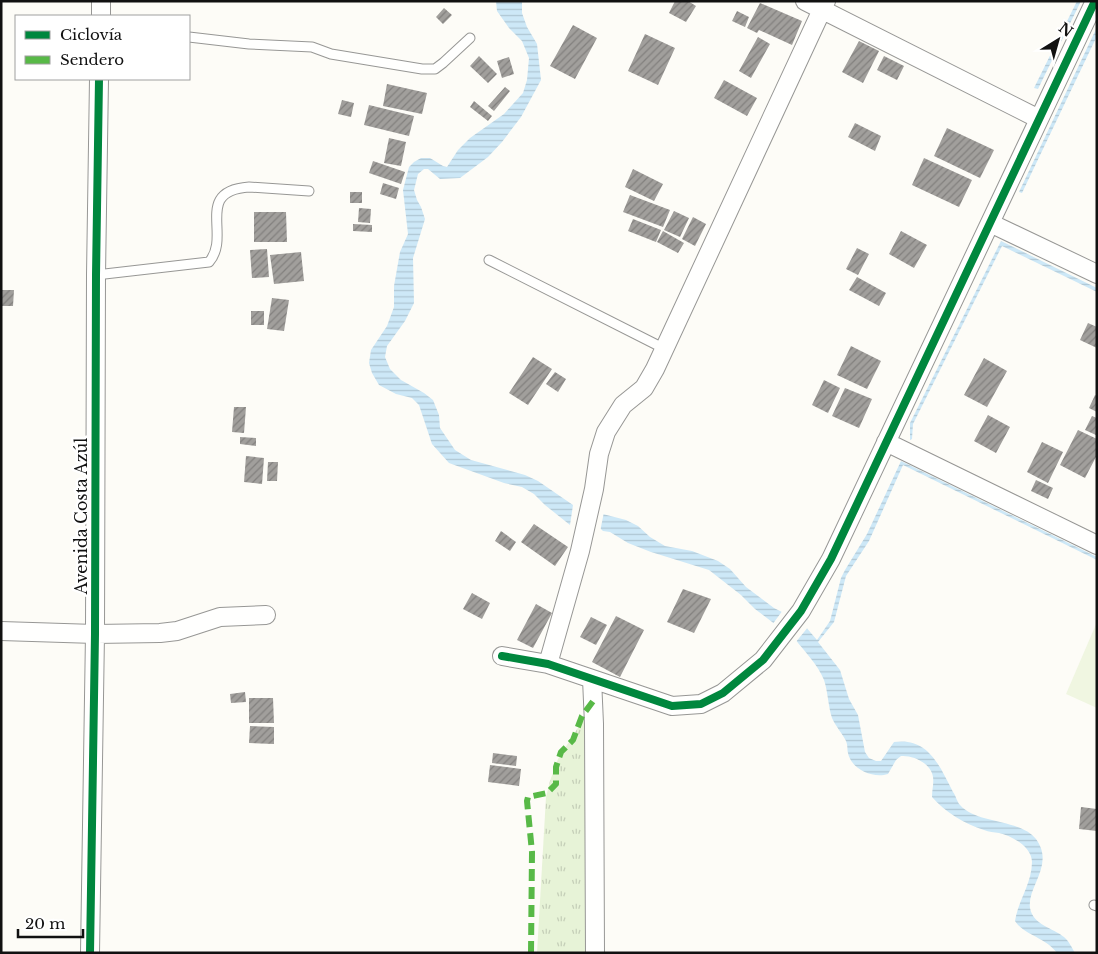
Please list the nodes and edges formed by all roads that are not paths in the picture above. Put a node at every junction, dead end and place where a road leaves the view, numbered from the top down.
1 (101, 1) edge
2 (805, 1) edge
3 (1095, 1) edge
4 (824, 6) edge
5 (100, 15) edge
6 (190, 36) edge
7 (470, 38) dead end
8 (99, 80) edge
9 (1039, 119) junction
10 (309, 191) dead end
11 (990, 223) junction
12 (489, 260) dead end
13 (1097, 274) edge
14 (96, 275) junction
15 (665, 349) junction
16 (886, 442) junction
17 (1097, 544) edge
18 (266, 615) dead end
19 (1, 631) edge
20 (95, 634) junction
21 (502, 656) dead end
22 (548, 664) junction
23 (592, 679) junction
24 (90, 953) edge
25 (595, 953) edge

1 - 5 street
2 - 4 street
3 - 9 street
4 - 9 street
4 - 15 street
6 - 7 lane
8 - 14 street, Avenida Costa Azúl
9 - 11 street
10 - 14 lane
11 - 13 street
11 - 16 street
12 - 15 lane
14 - 20 street, Avenida Costa Azúl
15 - 22 street
16 - 17 street
16 - 23 street
18 - 20 street
19 - 20 street
20 - 24 street, Avenida Costa Azúl
21 - 22 street
22 - 23 street
23 - 25 street

